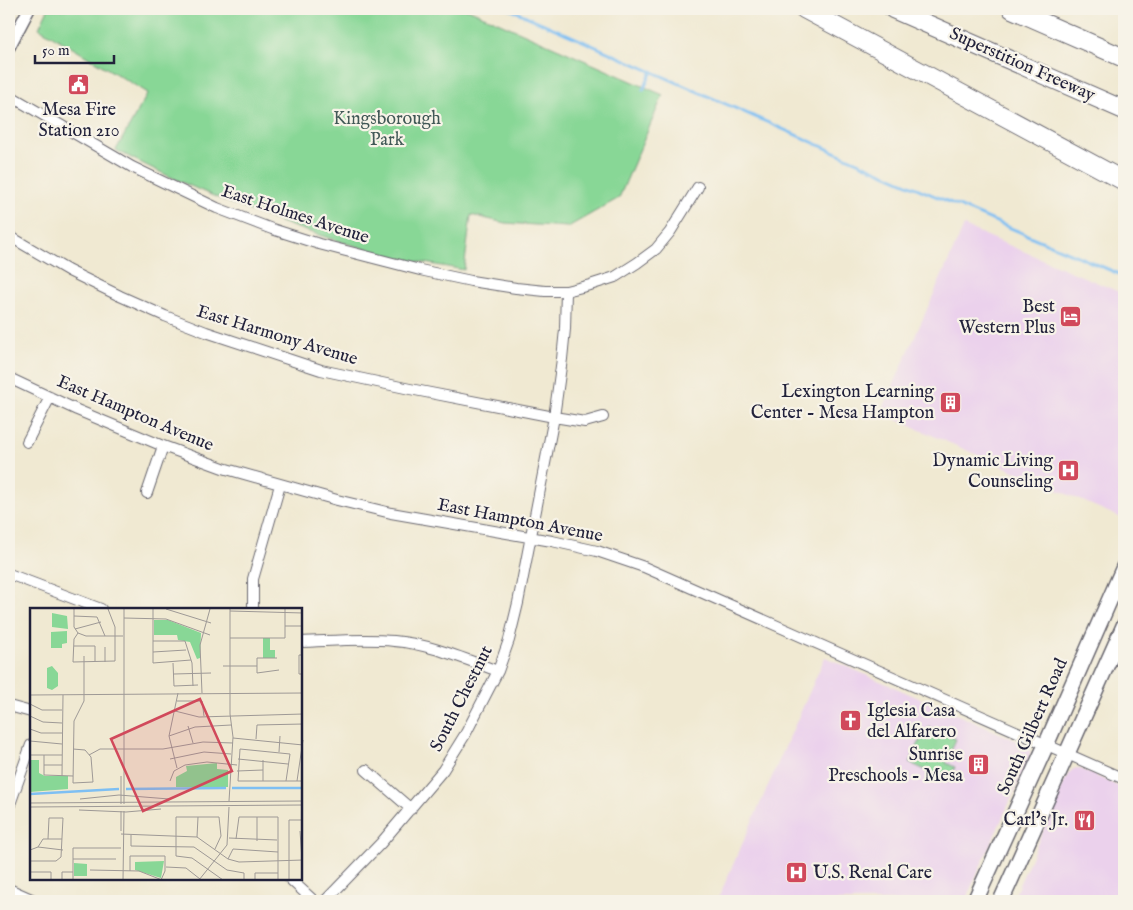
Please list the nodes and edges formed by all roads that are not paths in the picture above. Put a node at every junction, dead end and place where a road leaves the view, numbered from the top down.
1 (30, 9) edge
2 (804, 9) edge
3 (893, 9) edge
4 (1012, 9) edge
5 (9, 47) edge
6 (1124, 58) edge
7 (9, 95) edge
8 (1124, 110) edge
9 (1124, 181) edge
10 (698, 187) dead end
11 (9, 236) edge
12 (566, 291) junction
13 (9, 378) edge
14 (50, 397) junction
15 (554, 417) junction
16 (603, 417) dead end
17 (28, 442) dead end
18 (163, 446) junction
19 (280, 485) junction
20 (147, 493) dead end
21 (531, 538) junction
22 (1124, 567) edge
23 (9, 574) edge
24 (98, 608) edge
25 (253, 608) edge
26 (1124, 626) edge
27 (302, 642) edge
28 (498, 671) junction
29 (9, 706) edge
30 (30, 712) edge
31 (1046, 744) junction
32 (30, 748) edge
33 (1067, 754) junction
34 (366, 770) dead end
35 (1124, 779) edge
36 (9, 807) edge
37 (411, 808) junction
38 (291, 880) edge
39 (9, 889) edge
40 (36, 901) edge
41 (314, 901) edge
42 (325, 901) edge
43 (975, 901) edge
44 (1001, 901) edge

1 - 5 street
2 - 9 highway
3 - 8 highway, Superstition Freeway
4 - 6 highway
7 - 12 street, East Holmes Avenue
10 - 12 street, East Holmes Avenue
11 - 15 street, East Harmony Avenue
12 - 15 street, South Chestnut
13 - 14 street, East Hampton Avenue
14 - 17 street
14 - 18 street, East Hampton Avenue
15 - 16 street, East Harmony Avenue
15 - 21 street, South Chestnut
18 - 19 street, East Hampton Avenue
18 - 20 street
19 - 21 street, East Hampton Avenue
19 - 25 street
21 - 28 street, South Chestnut
21 - 31 street, East Hampton Avenue
22 - 31 main road, South Gilbert Road
23 - 24 street
26 - 33 main road
27 - 28 street
28 - 37 street, South Chestnut
29 - 30 street
31 - 33 street, East Hampton Avenue
31 - 43 main road, South Gilbert Road
32 - 36 street
33 - 35 street, East Hampton Avenue
33 - 44 main road
34 - 37 street
37 - 42 street, South Chestnut
38 - 41 street
39 - 40 street

